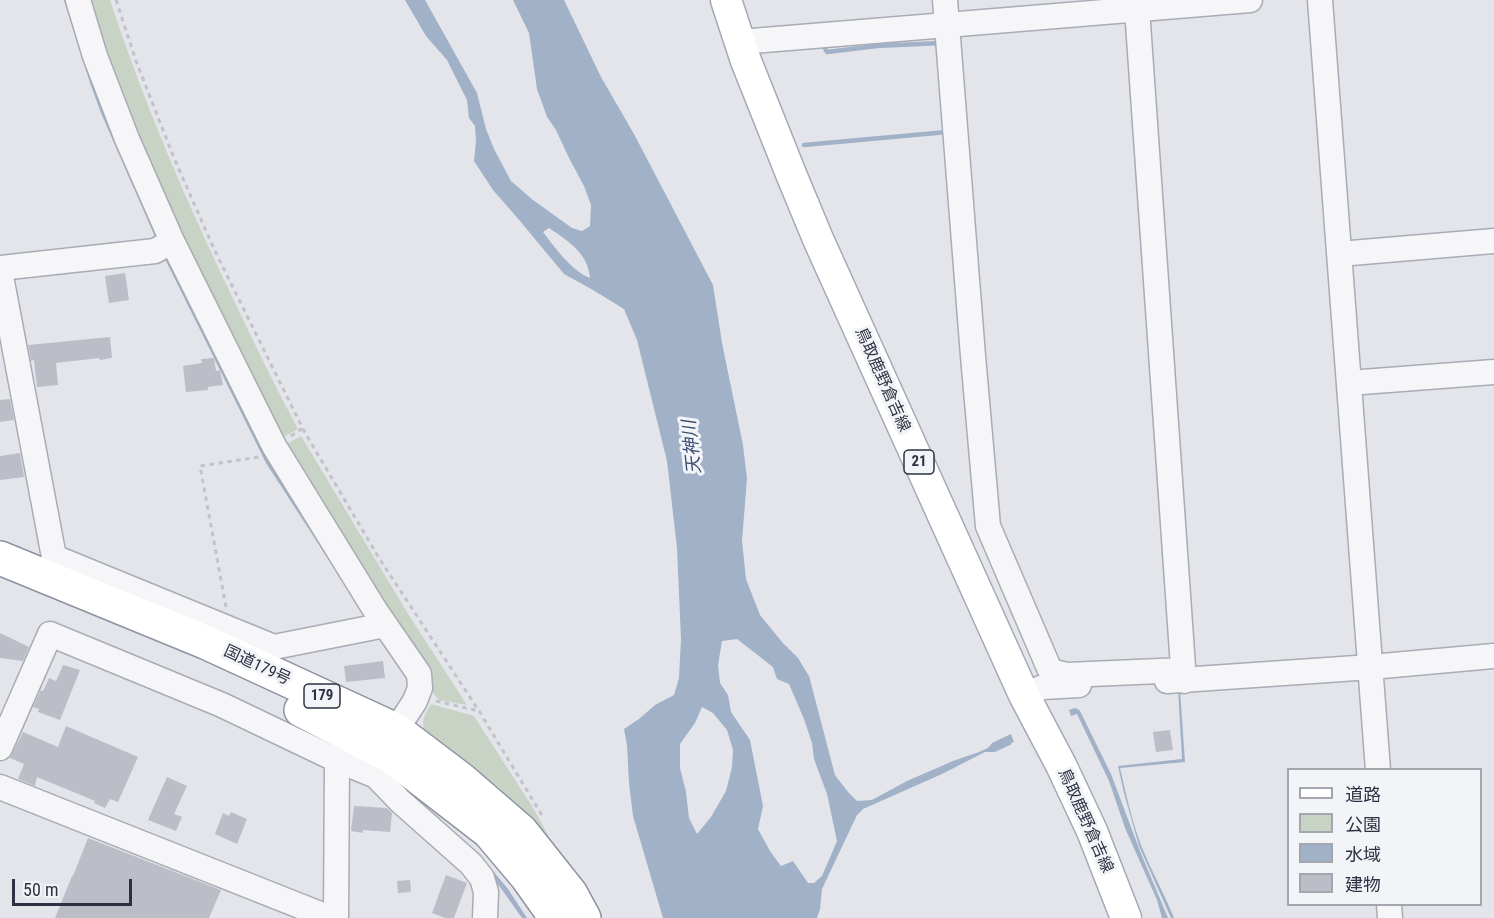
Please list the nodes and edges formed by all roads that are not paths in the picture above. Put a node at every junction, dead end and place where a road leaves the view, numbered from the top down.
1 (78, 0) edge
2 (726, 0) edge
3 (945, 0) edge
4 (1250, 0) edge
5 (1320, 0) edge
6 (1137, 9) junction
7 (946, 24) junction
8 (740, 42) junction
9 (172, 241) junction
10 (1494, 241) edge
11 (1339, 254) junction
12 (0, 269) edge
13 (1494, 372) edge
14 (1349, 383) junction
15 (0, 558) edge
16 (0, 583) edge
17 (385, 625) junction
18 (1494, 656) edge
19 (1371, 667) junction
20 (1184, 675) junction
21 (1024, 695) junction
22 (396, 730) junction
23 (0, 748) edge
24 (337, 760) junction
25 (1378, 768) edge
26 (0, 787) edge
27 (330, 918) edge
28 (336, 918) edge
29 (485, 918) edge
30 (556, 918) edge
31 (584, 918) edge
32 (1126, 918) edge

1 - 9 street
2 - 8 main road, 鳥取鹿野倉吉線 / 21
3 - 7 street
4 - 6 street
5 - 11 street
6 - 7 street
6 - 20 street
7 - 8 street
7 - 20 street
8 - 21 main road, 鳥取鹿野倉吉線 / 21
9 - 12 street
9 - 17 street
10 - 11 street
11 - 14 street
12 - 17 street
13 - 14 street
14 - 19 street
15 - 22 highway, 国道179号 / 179
16 - 30 highway, 国道179号 / 179
17 - 22 street
18 - 19 street
19 - 20 street
19 - 25 street
20 - 21 street
21 - 32 main road, 鳥取鹿野倉吉線 / 21
22 - 31 highway, 国道179号 / 179
23 - 24 street
24 - 28 street
24 - 29 street
26 - 27 street

